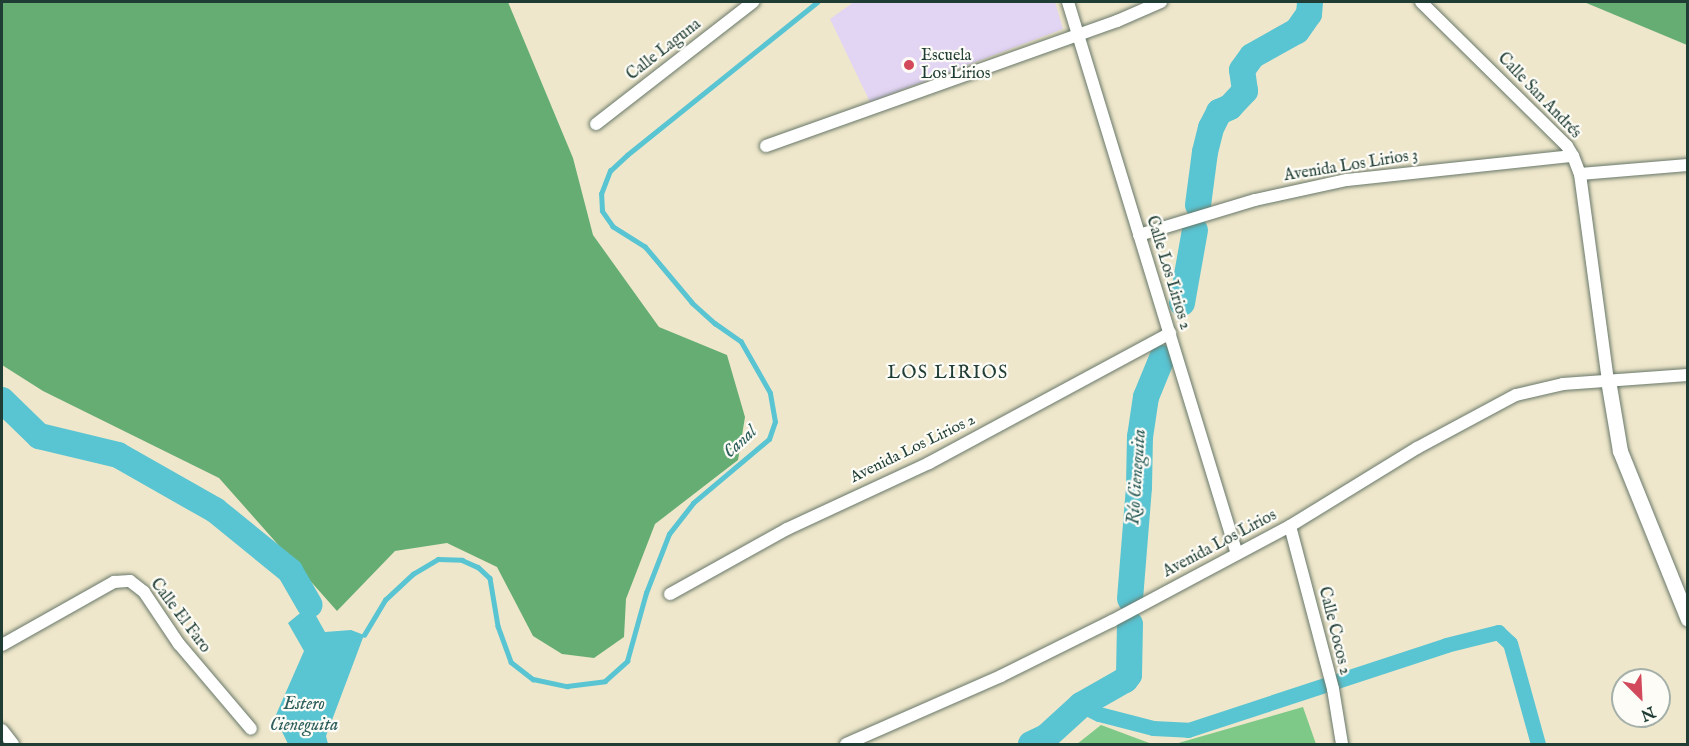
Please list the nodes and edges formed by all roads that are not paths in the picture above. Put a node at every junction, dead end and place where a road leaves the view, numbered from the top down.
1 (753, 2) edge
2 (1068, 2) edge
3 (1161, 2) edge
4 (1421, 2) edge
5 (1078, 33) junction
6 (596, 124) dead end
7 (766, 146) dead end
8 (1574, 156) junction
9 (1688, 165) edge
10 (1580, 174) junction
11 (1139, 235) junction
12 (1170, 333) junction
13 (1688, 375) edge
14 (1608, 380) junction
15 (1290, 526) junction
16 (1237, 554) junction
17 (670, 594) dead end
18 (1688, 619) edge
19 (2, 645) edge
20 (251, 729) dead end
21 (2, 730) edge
22 (13, 744) edge
23 (846, 744) edge
24 (1342, 744) edge

1 - 6 street, Calle Laguna
2 - 5 street, Calle Los Lirios 2
3 - 5 street
4 - 8 street, Calle San Andrés
5 - 7 street
5 - 11 street, Calle Los Lirios 2
8 - 10 street, Calle San Andrés
8 - 11 street, Avenida Los Lirios 3
9 - 10 street
10 - 14 street, Calle San Andrés
11 - 12 street, Calle Los Lirios 2
12 - 16 street, Calle Los Lirios 2
12 - 17 street, Avenida Los Lirios 2
13 - 14 street, Avenida Los Lirios
14 - 15 street, Avenida Los Lirios
14 - 18 street
15 - 16 street, Avenida Los Lirios
15 - 24 street, Calle Cocos 2
16 - 23 street, Avenida Los Lirios
19 - 20 street, Calle El Faro
21 - 22 street

